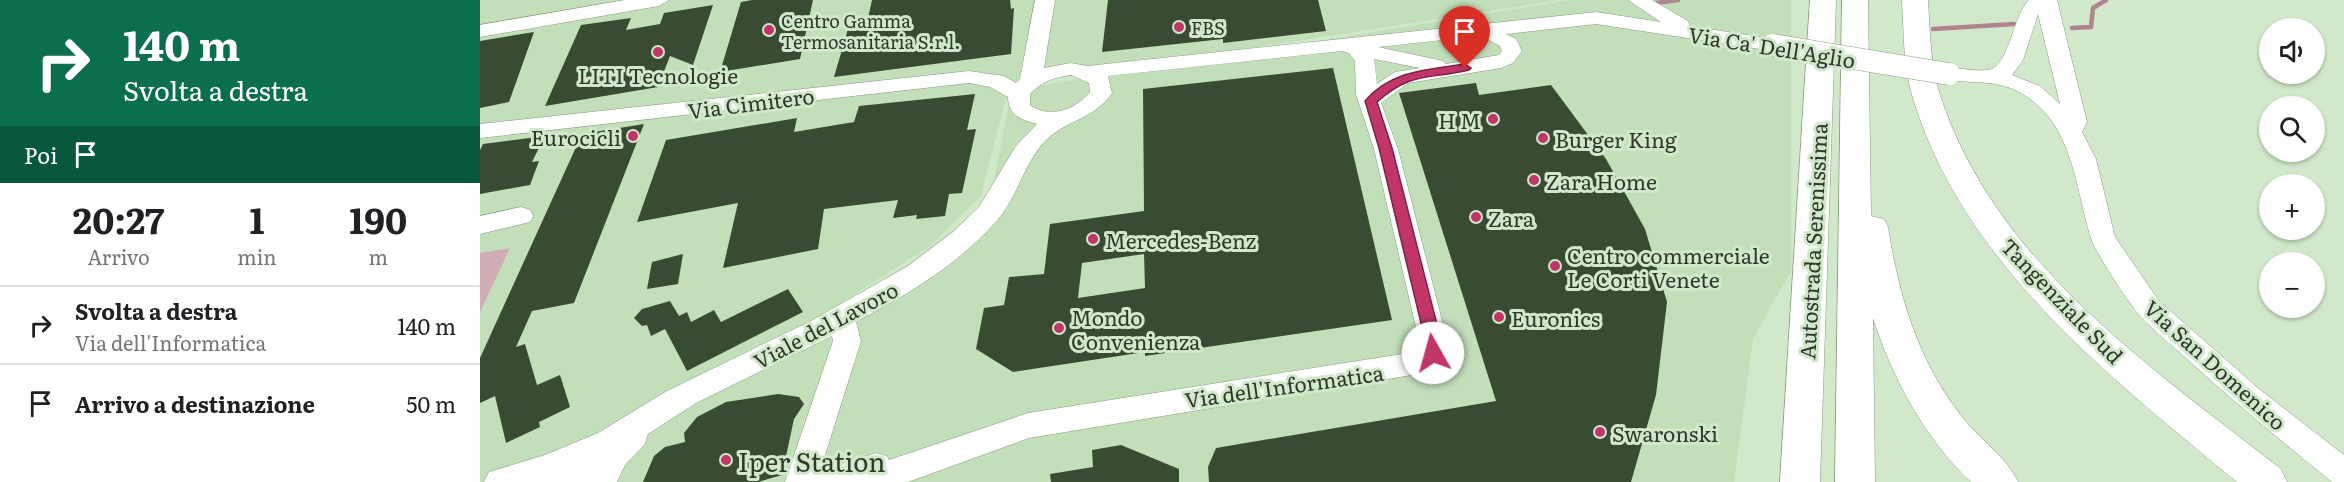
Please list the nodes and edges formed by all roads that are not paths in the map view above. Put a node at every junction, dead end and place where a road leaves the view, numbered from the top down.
1 (659, 0) edge
2 (1045, 0) edge
3 (1583, 0) edge
4 (1822, 0) edge
5 (1856, 0) edge
6 (1898, 0) edge
7 (1915, 0) edge
8 (2041, 0) edge
9 (2047, 0) edge
10 (1639, 1) edge
11 (1596, 18) junction
12 (1636, 23) junction
13 (1482, 29) junction
14 (480, 31) edge
15 (1433, 34) junction
16 (1696, 34) junction
17 (1039, 41) junction
18 (1349, 47) junction
19 (1150, 63) junction
20 (1424, 63) junction
21 (1452, 69) junction
22 (1079, 70) junction
23 (1996, 76) junction
24 (1101, 93) junction
25 (1025, 95) junction
26 (1371, 101) junction
27 (1066, 117) junction
28 (480, 131) edge
29 (2071, 132) junction
30 (1855, 145) junction
31 (1021, 153) junction
32 (521, 216) dead end
33 (480, 225) edge
34 (842, 320) junction
35 (653, 415) junction
36 (984, 441) junction
37 (546, 468) junction
38 (2344, 473) edge
39 (500, 482) edge
40 (592, 482) edge
41 (601, 482) edge
42 (801, 482) edge
43 (828, 482) edge
44 (859, 482) edge
45 (1800, 482) edge
46 (1855, 482) edge
47 (1998, 482) edge
48 (2237, 482) edge
49 (2267, 482) edge

1 - 14 street
2 - 17 street, Viale del Lavoro
3 - 11 street
4 - 45 highway, Autostrada Serenissima
5 - 30 highway, Autostrada Serenissima
6 - 48 highway, Tangenziale Sud
7 - 49 highway, Tangenziale Sud
8 - 23 street
9 - 29 street, Via San Domenico
10 - 12 street
10 - 16 street
11 - 12 street, Via Ca' Dell'Aglio
11 - 13 street, Via Ca' Dell'Aglio
12 - 16 street, Via Ca' Dell'Aglio
13 - 15 street
13 - 21 street
15 - 18 street
15 - 20 street
16 - 23 street, Via Ca' Dell'Aglio, bridge
17 - 22 street
17 - 25 street, Viale del Lavoro
18 - 19 street
18 - 20 street
18 - 26 street, Via dell'Informatica
19 - 22 street
19 - 24 street
20 - 21 street
21 - 26 street
22 - 24 street
22 - 25 street
23 - 29 street, Via Ca' Dell'Aglio
24 - 27 street, Viale del Lavoro
25 - 27 street, Viale del Lavoro
25 - 28 street, Via Cimitero
25 - 31 street, Viale del Lavoro
26 - 36 street, Via dell'Informatica
27 - 31 street, Viale del Lavoro
29 - 38 street, Via San Domenico
30 - 46 highway, Autostrada Serenissima
30 - 47 highway
31 - 34 street, Viale del Lavoro
32 - 33 street
34 - 35 street, Viale del Lavoro
34 - 42 street
35 - 37 street, Viale del Lavoro
35 - 41 street, Viale del Lavoro
36 - 43 street, Via dell'Informatica
36 - 44 street, Via dell'Informatica
37 - 39 street, Viale del Lavoro
37 - 40 street, Viale del Lavoro

